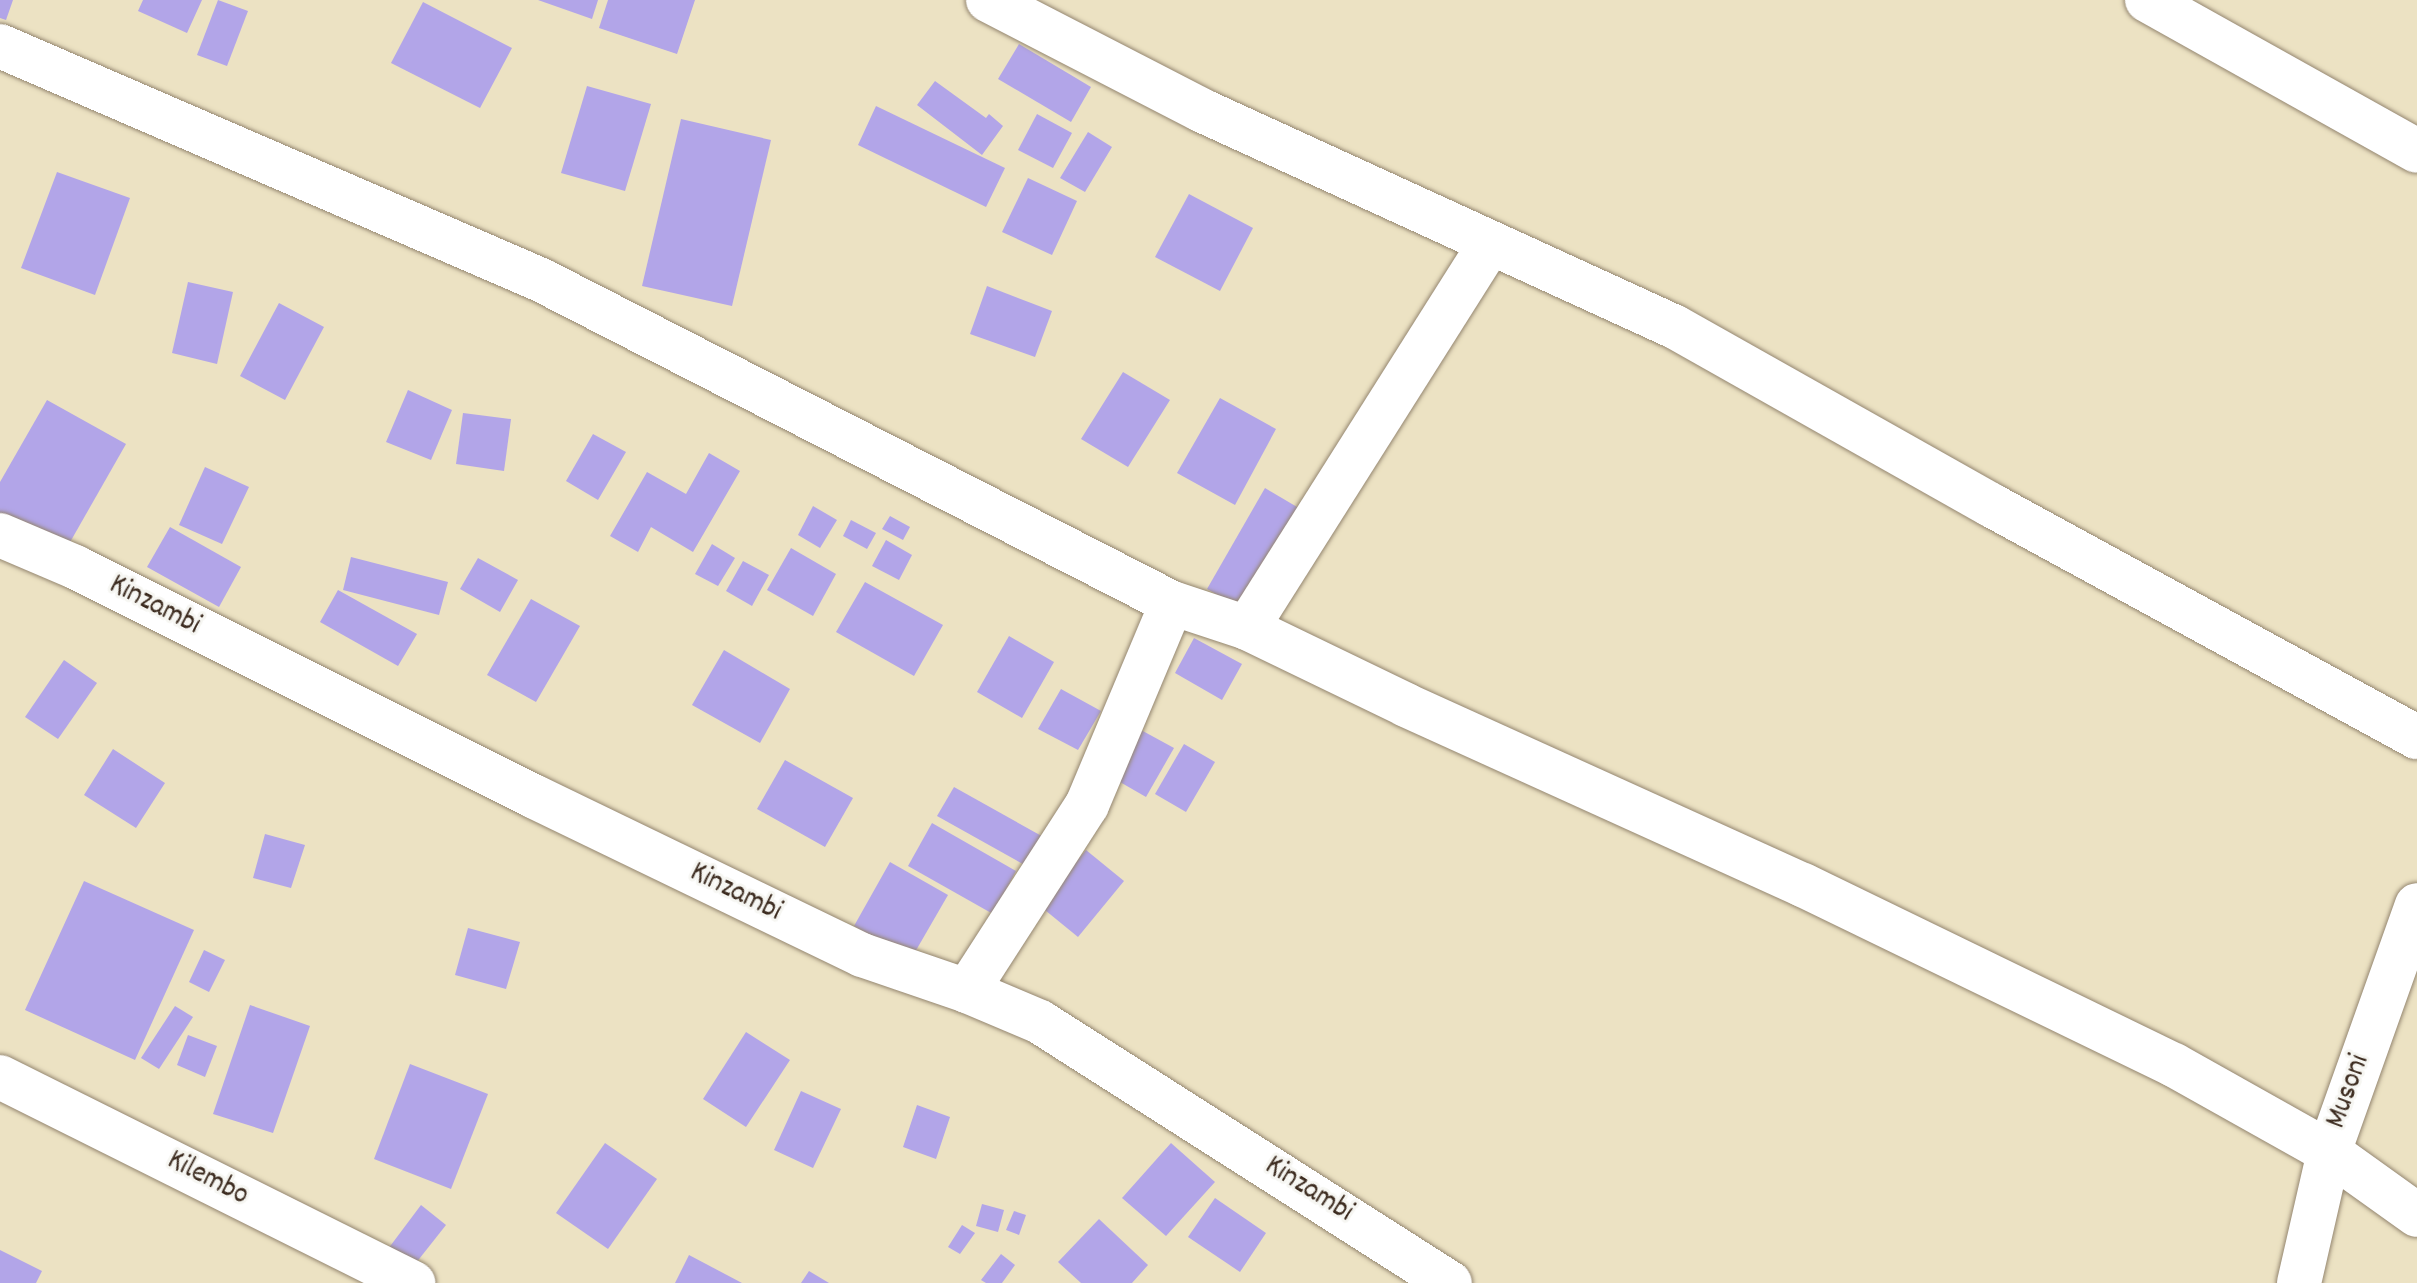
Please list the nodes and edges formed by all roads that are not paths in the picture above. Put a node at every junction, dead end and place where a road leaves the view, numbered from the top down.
1 (988, 0) edge
2 (2147, 0) edge
3 (0, 46) edge
4 (2417, 151) edge
5 (1490, 243) junction
6 (0, 535) edge
7 (1172, 603) junction
8 (1247, 628) junction
9 (2417, 737) edge
10 (2417, 905) edge
11 (967, 991) junction
12 (0, 1077) edge
13 (2329, 1152) junction
14 (2417, 1215) edge
15 (414, 1283) edge
16 (1450, 1283) edge
17 (2299, 1283) edge

1 - 5 street
2 - 4 street
3 - 7 street
5 - 8 street
5 - 9 street
6 - 11 street, Kinzambi
7 - 8 street
7 - 11 street
8 - 13 street
10 - 13 street, Musoni
11 - 16 street, Kinzambi
12 - 15 street, Kilembo
13 - 14 street
13 - 17 street, Musoni

